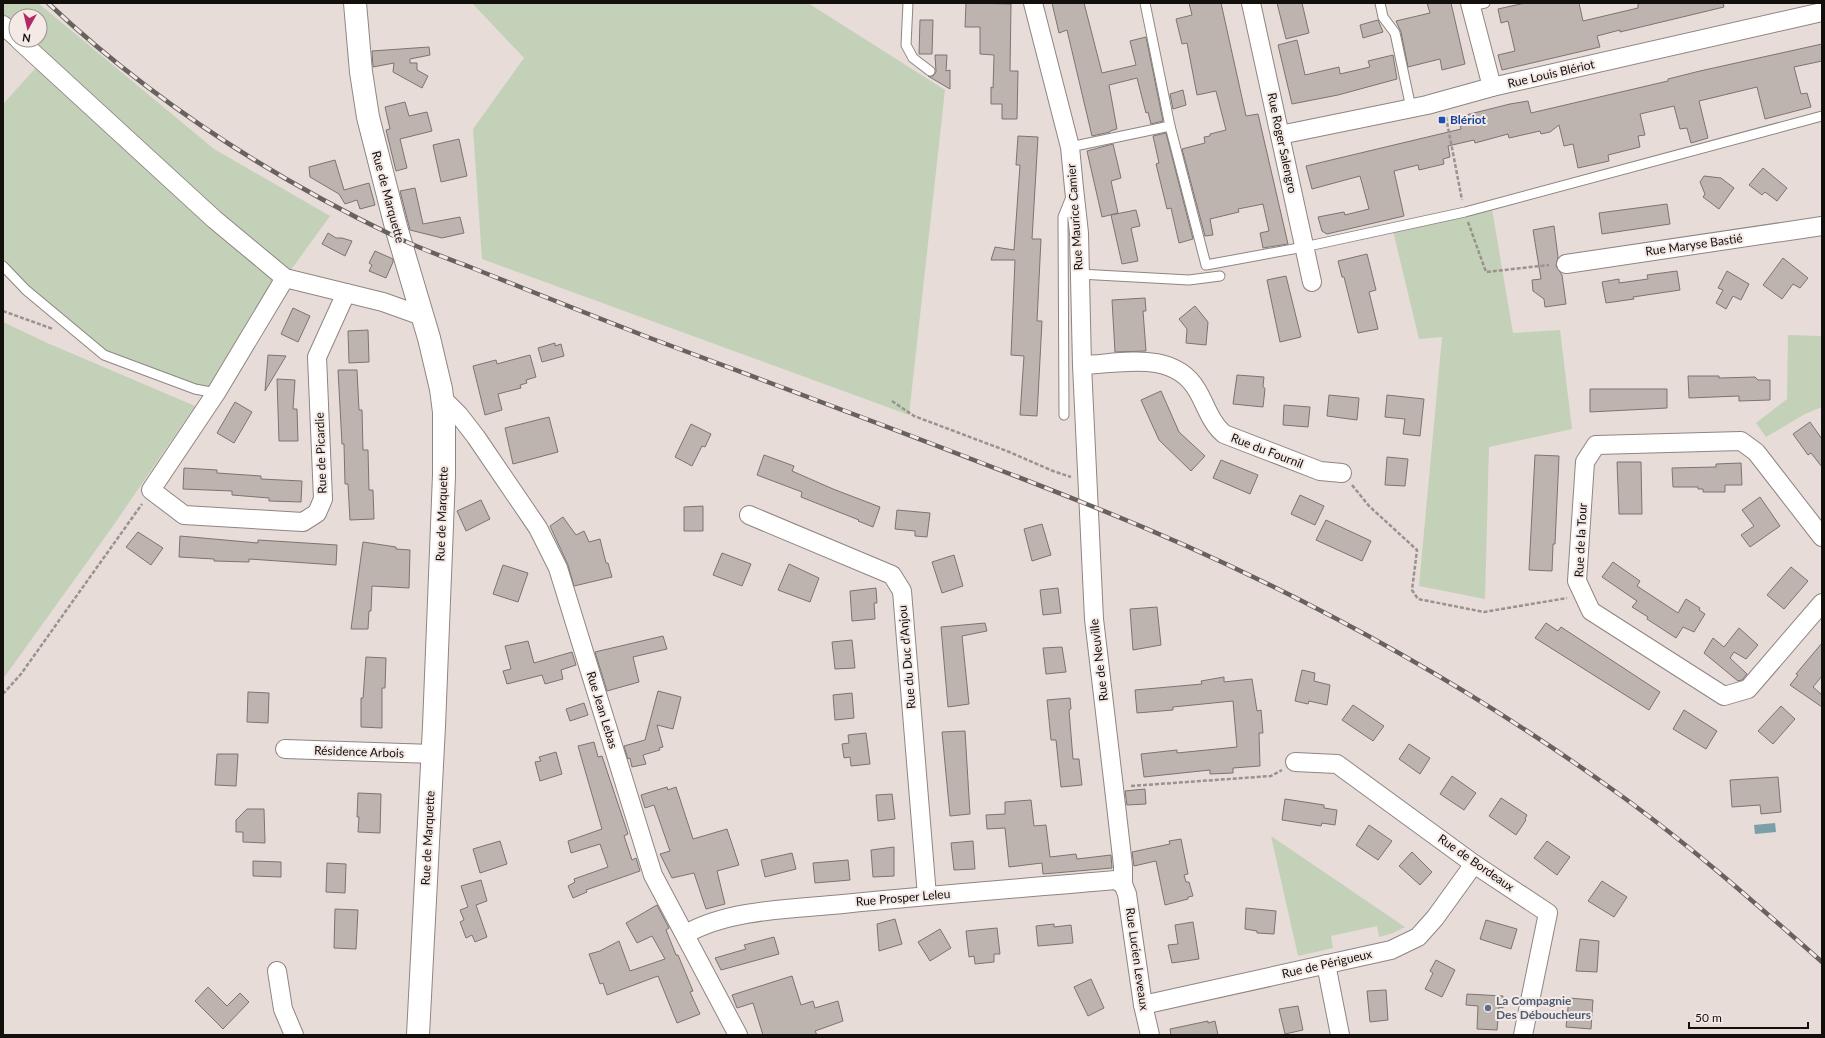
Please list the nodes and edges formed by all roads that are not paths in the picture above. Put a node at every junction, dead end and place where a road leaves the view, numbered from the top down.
1 (355, 3) edge
2 (908, 3) edge
3 (1033, 3) edge
4 (1145, 3) edge
5 (1251, 3) edge
6 (1380, 3) edge
7 (1475, 4) edge
8 (1822, 12) edge
9 (28, 48) edge
10 (930, 70) dead end
11 (1492, 88) junction
12 (1411, 108) junction
13 (1822, 116) edge
14 (1170, 126) junction
15 (1280, 135) junction
16 (1070, 147) junction
17 (1074, 188) junction
18 (1822, 226) edge
19 (1304, 247) junction
20 (1566, 264) dead end
21 (3, 266) edge
22 (1079, 274) junction
23 (1220, 276) dead end
24 (286, 278) junction
25 (1312, 282) dead end
26 (346, 293) junction
27 (422, 316) junction
28 (1082, 365) junction
29 (216, 393) junction
30 (442, 399) junction
31 (1064, 415) dead end
32 (1086, 436) joint
33 (1342, 473) road end
34 (749, 515) dead end
35 (1822, 537) edge
36 (1822, 603) edge
37 (285, 749) dead end
38 (433, 754) junction
39 (1295, 762) road end
40 (1474, 864) junction
41 (1123, 884) junction
42 (927, 896) junction
43 (686, 934) junction
44 (1326, 964) junction
45 (277, 971) dead end
46 (1143, 1005) junction
47 (294, 1035) edge
48 (418, 1035) edge
49 (738, 1035) edge
50 (1150, 1035) edge
51 (1340, 1035) edge
52 (1523, 1035) edge

1 - 27 street, Rue de Marquette
2 - 10 lane
3 - 16 street, Rue Maurice Camier
4 - 14 lane
5 - 15 street, Rue Roger Salengro
6 - 12 lane
7 - 11 street
8 - 11 street, Rue Louis Blériot
9 - 24 street
11 - 12 street, Rue Louis Blériot
12 - 15 street, Rue Louis Blériot
13 - 19 lane
14 - 16 lane
14 - 19 lane
15 - 19 street, Rue Roger Salengro
16 - 17 street, Rue Maurice Camier
17 - 22 street, Rue Maurice Camier
17 - 31 lane
18 - 20 street, Rue Maryse Bastié
19 - 25 street, Rue Roger Salengro
21 - 29 lane
22 - 23 lane
22 - 28 street, Rue Maurice Camier
24 - 26 street
24 - 29 street
26 - 27 street
26 - 29 street, Rue de Picardie
27 - 30 street, Rue de Marquette
28 - 32 street, Rue Maurice Camier
28 - 33 street, Rue du Fournil
30 - 38 street, Rue de Marquette
30 - 43 street, Rue Jean Lebas
32 - 41 street, Rue de Neuville
34 - 42 street, Rue du Duc d'Anjou
35 - 36 street, Rue de la Tour
37 - 38 street, Résidence Arbois
38 - 48 street, Rue de Marquette
39 - 40 street, Rue de Bordeaux
40 - 44 street, Rue de Périgueux
40 - 52 street, Rue de Bordeaux
41 - 42 street, Rue Prosper Leleu
41 - 46 street, Rue Lucien Leveaux
42 - 43 street, Rue Prosper Leleu
43 - 49 street, Rue Jean Lebas
44 - 46 street, Rue de Périgueux
44 - 51 street
45 - 47 street
46 - 50 street, Rue Lucien Leveaux

